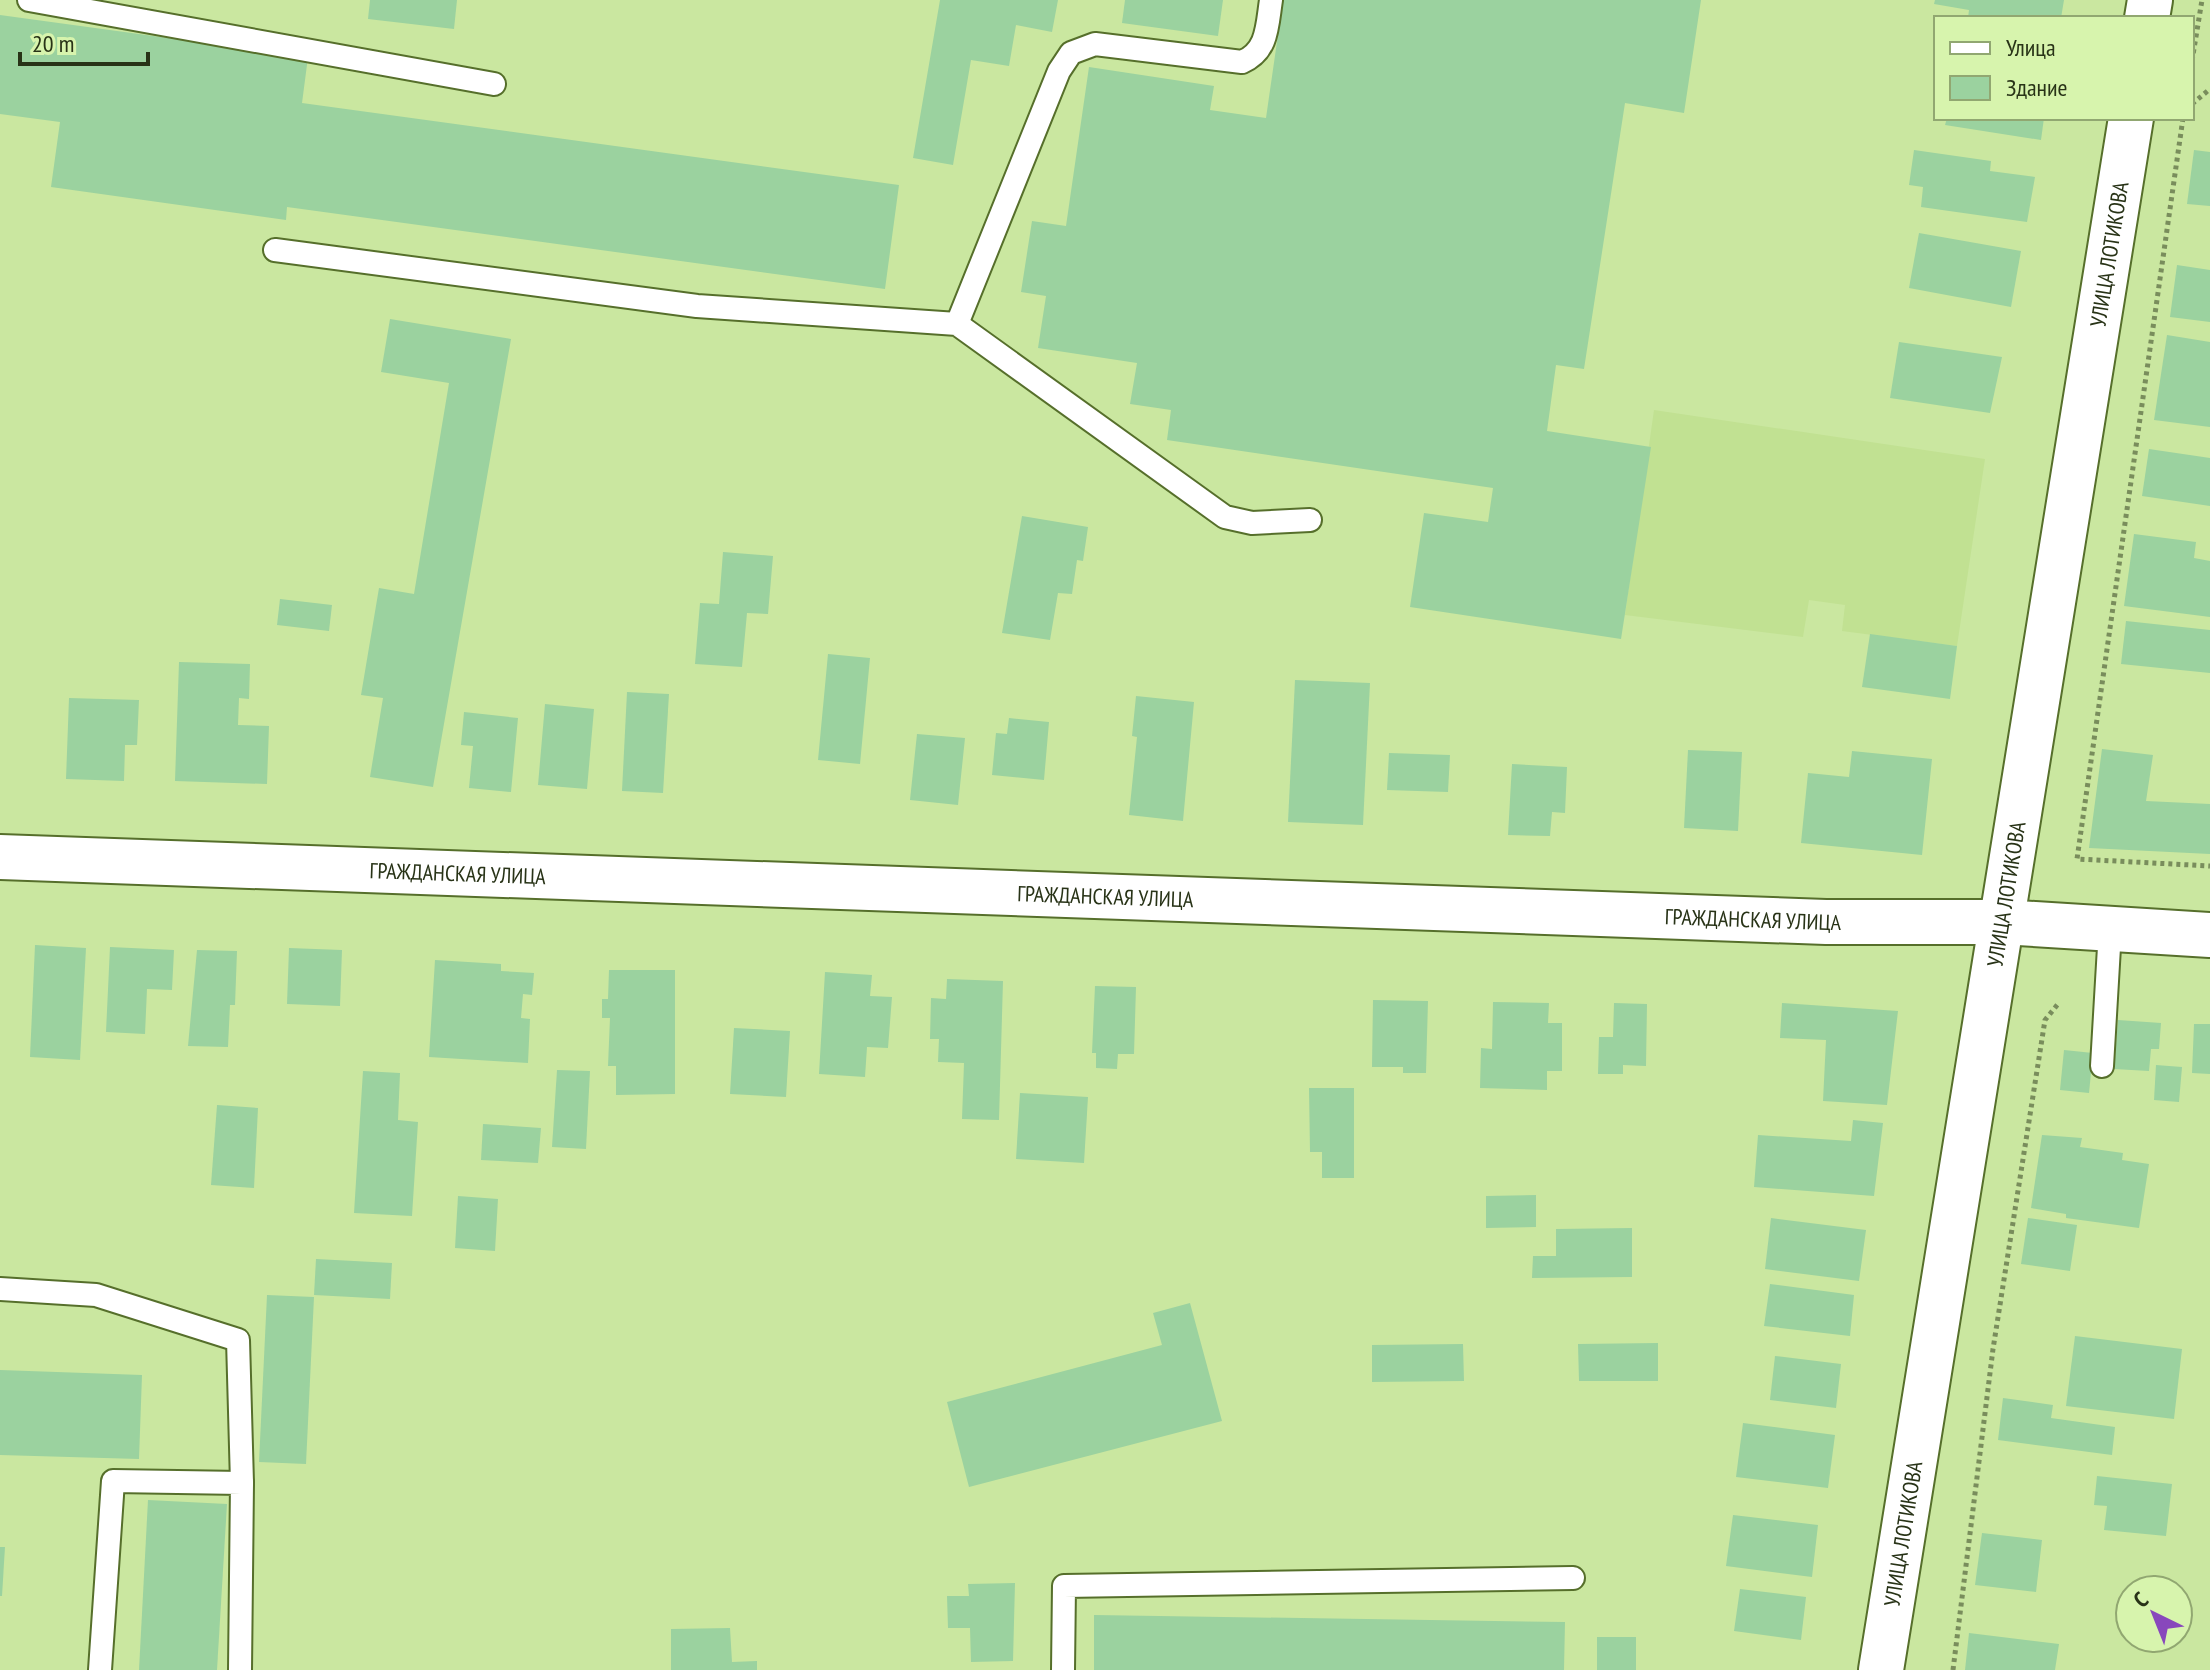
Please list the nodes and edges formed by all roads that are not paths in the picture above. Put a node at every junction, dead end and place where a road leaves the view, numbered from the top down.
1 (29, 0) edge
2 (1271, 0) edge
3 (494, 84) dead end
4 (2131, 120) edge
5 (275, 250) dead end
6 (957, 324) junction
7 (1310, 520) dead end
8 (0, 857) edge
9 (2002, 922) junction
10 (2110, 930) junction
11 (2210, 935) edge
12 (2102, 1066) dead end
13 (0, 1289) edge
14 (242, 1483) junction
15 (1573, 1578) dead end
16 (100, 1670) edge
17 (240, 1670) edge
18 (1063, 1670) edge
19 (1881, 1670) edge

1 - 3 lane
2 - 6 lane
4 - 9 street, УЛИЦА ЛОТИКОВА
5 - 6 lane
6 - 7 lane
8 - 9 street, ГРАЖДАНСКАЯ УЛИЦА
9 - 10 street, ГРАЖДАНСКАЯ УЛИЦА
9 - 19 street, УЛИЦА ЛОТИКОВА
10 - 11 street, ГРАЖДАНСКАЯ УЛИЦА
10 - 12 lane
13 - 14 lane
14 - 16 lane
14 - 17 lane
15 - 18 lane

